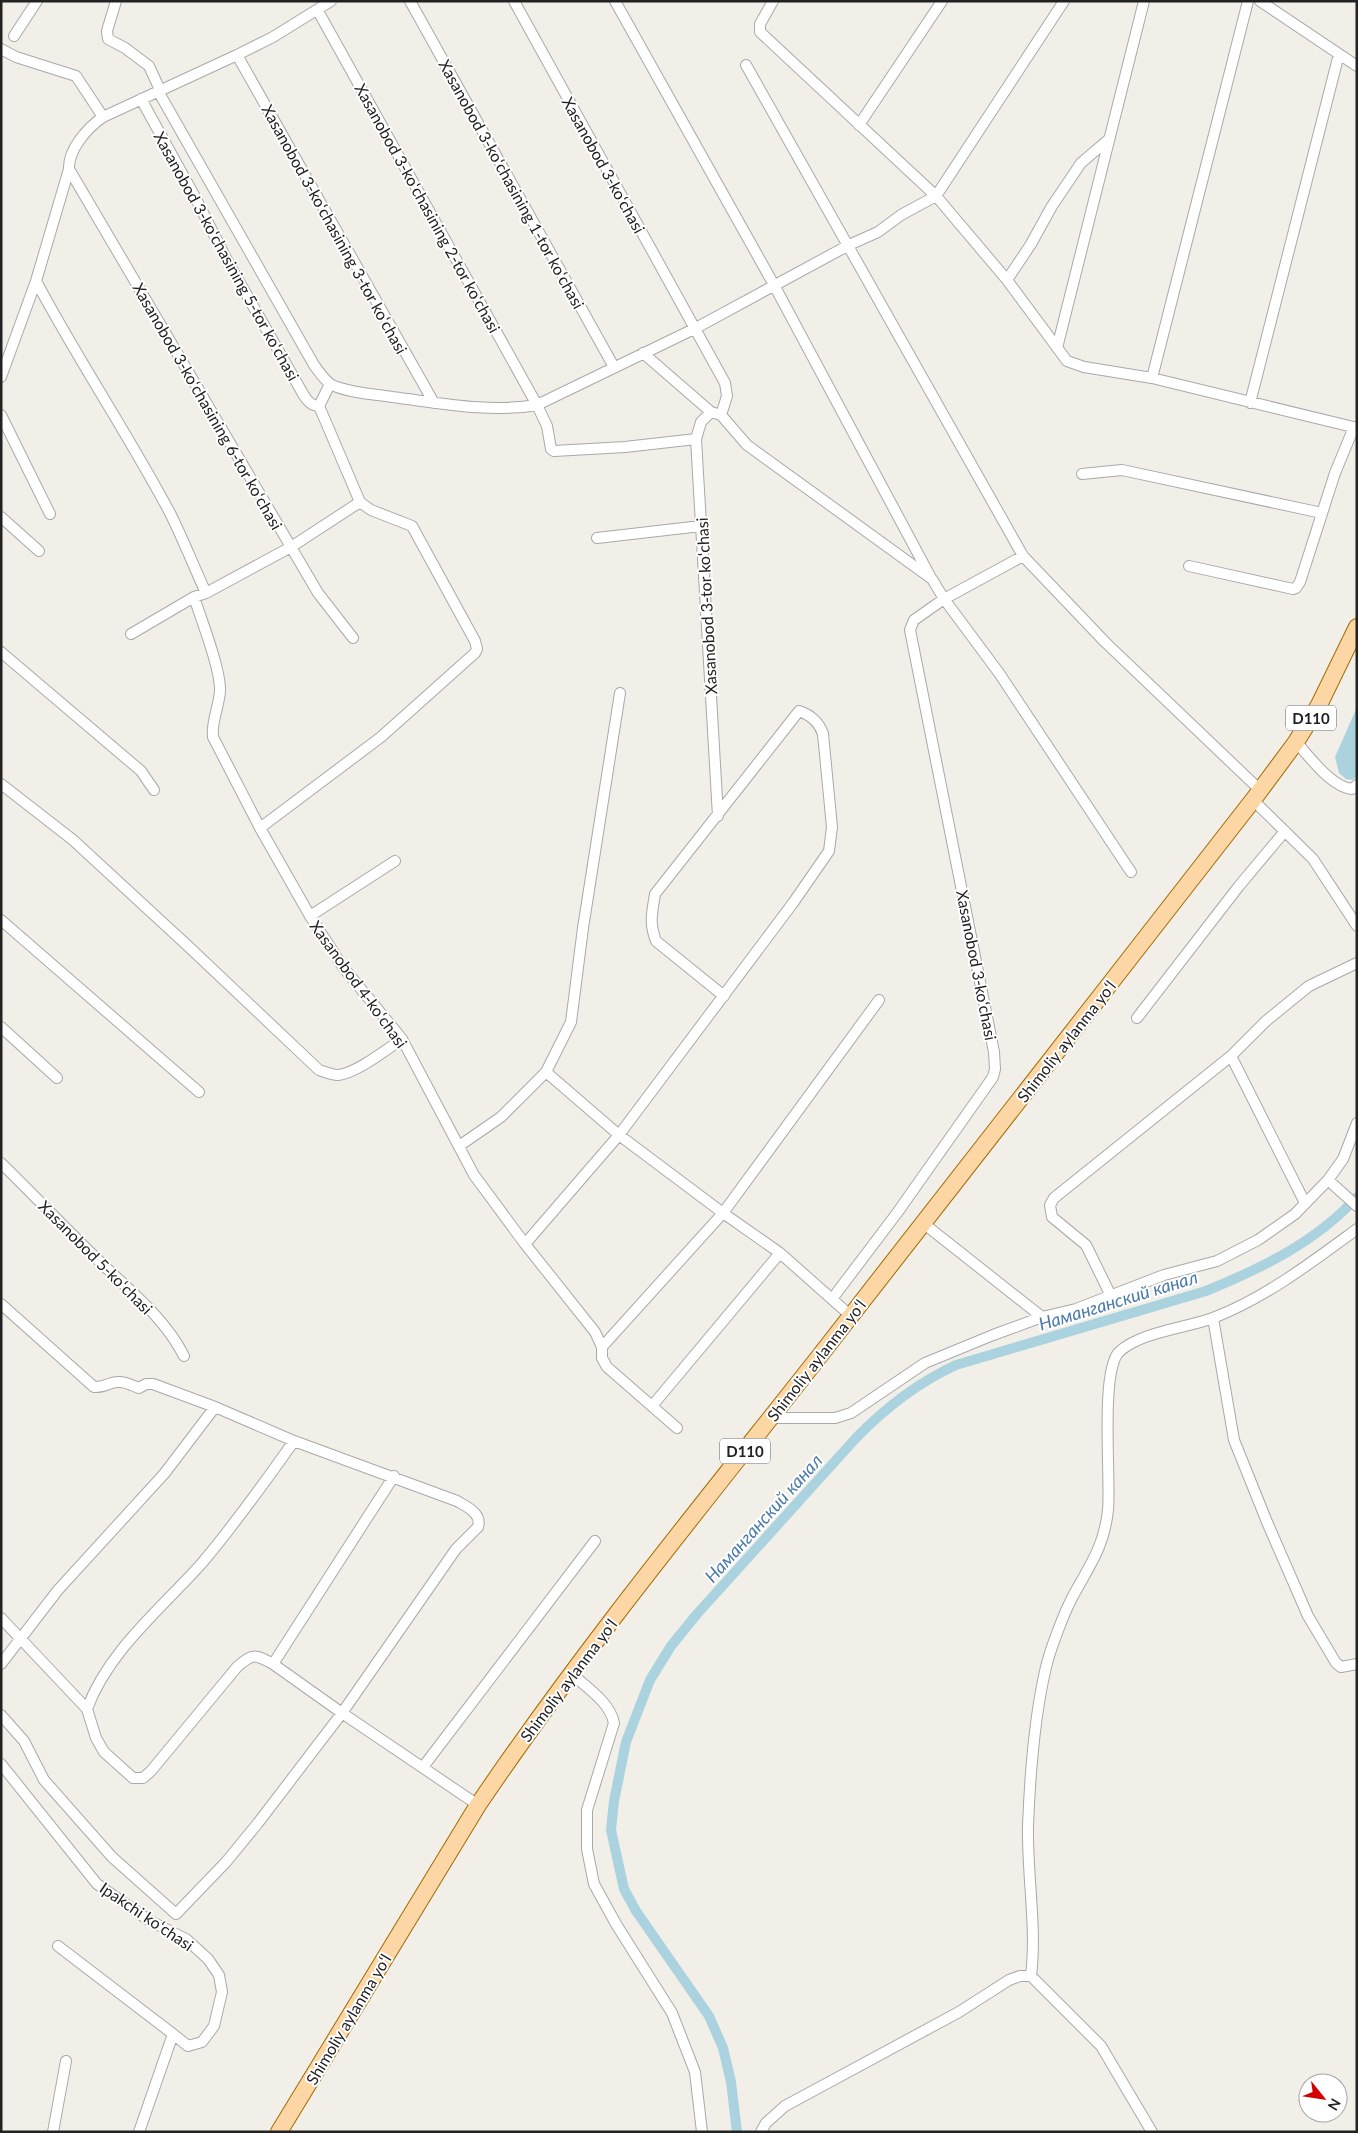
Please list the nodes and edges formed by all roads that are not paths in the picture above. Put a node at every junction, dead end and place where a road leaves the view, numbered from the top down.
1 (38, 1) edge
2 (116, 1) edge
3 (332, 1) edge
4 (410, 1) edge
5 (514, 1) edge
6 (615, 1) edge
7 (773, 1) edge
8 (942, 1) edge
9 (1064, 1) edge
10 (1144, 1) edge
11 (1248, 1) edge
12 (1260, 1) edge
13 (318, 11) junction
14 (14, 36) dead end
15 (1, 49) edge
16 (1339, 54) junction
17 (237, 55) junction
18 (746, 65) dead end
19 (1357, 66) edge
20 (159, 91) junction
21 (141, 100) junction
22 (103, 117) junction
23 (858, 125) junction
24 (1108, 140) junction
25 (69, 170) junction
26 (936, 196) junction
27 (849, 245) junction
28 (1007, 280) junction
29 (36, 281) junction
30 (774, 285) junction
31 (694, 328) junction
32 (1057, 348) junction
33 (643, 353) junction
34 (614, 367) junction
35 (1, 377) edge
36 (1152, 378) junction
37 (330, 384) junction
38 (434, 402) junction
39 (1250, 403) junction
40 (537, 405) junction
41 (319, 406) junction
42 (716, 414) junction
43 (1, 415) edge
44 (1356, 428) edge
45 (696, 439) junction
46 (1082, 474) dead end
47 (360, 502) junction
48 (1322, 513) junction
49 (50, 514) dead end
50 (1, 517) edge
51 (701, 526) junction
52 (597, 538) dead end
53 (291, 547) junction
54 (39, 550) dead end
55 (1023, 556) junction
56 (1190, 566) dead end
57 (932, 579) junction
58 (206, 593) junction
59 (194, 597) junction
60 (944, 599) junction
61 (1357, 627) edge
62 (131, 634) dead end
63 (353, 638) dead end
64 (1, 652) edge
65 (620, 693) dead end
66 (1296, 742) junction
67 (1, 784) edge
68 (1357, 785) edge
69 (154, 790) dead end
70 (1256, 795) junction
71 (718, 816) junction
72 (260, 828) junction
73 (1285, 831) junction
74 (395, 861) dead end
75 (1131, 872) dead end
76 (310, 916) junction
77 (1, 920) edge
78 (1357, 926) edge
79 (1357, 963) edge
80 (724, 996) junction
81 (879, 1000) dead end
82 (1137, 1018) dead end
83 (1, 1027) edge
84 (402, 1039) junction
85 (1230, 1056) junction
86 (546, 1072) junction
87 (57, 1078) dead end
88 (198, 1092) dead end
89 (1357, 1123) edge
90 (619, 1135) junction
91 (459, 1146) junction
92 (1, 1163) edge
93 (1331, 1182) junction
94 (1305, 1203) junction
95 (1357, 1206) edge
96 (723, 1214) junction
97 (924, 1223) junction
98 (1357, 1229) edge
99 (525, 1244) junction
100 (780, 1253) junction
101 (1110, 1296) junction
102 (832, 1299) junction
103 (1, 1304) edge
104 (851, 1316) junction
105 (1042, 1317) junction
106 (1213, 1318) junction
107 (602, 1347) junction
108 (184, 1356) dead end
109 (652, 1406) junction
110 (215, 1407) junction
111 (770, 1418) junction
112 (677, 1428) dead end
113 (294, 1441) junction
114 (394, 1476) junction
115 (595, 1541) dead end
116 (1, 1618) edge
117 (21, 1639) junction
118 (1, 1664) edge
119 (273, 1664) junction
120 (1357, 1664) edge
121 (572, 1674) junction
122 (87, 1709) junction
123 (342, 1713) junction
124 (1, 1715) edge
125 (1, 1764) edge
126 (422, 1767) junction
127 (478, 1805) junction
128 (176, 1914) junction
129 (170, 1931) junction
130 (58, 1946) dead end
131 (1031, 1976) junction
132 (173, 2034) junction
133 (66, 2061) dead end
134 (54, 2132) edge
135 (139, 2132) edge
136 (279, 2132) edge
137 (702, 2132) edge
138 (761, 2132) edge
139 (1152, 2132) edge

1 - 14 street
2 - 20 street
3 - 13 street
4 - 34 street, Xasanobod 3-koʻchasining 1-tor koʻchasi
5 - 31 street, Xasanobod 3-koʻchasi
6 - 30 street
7 - 23 street
8 - 23 street
9 - 26 street
10 - 24 street
11 - 36 street
12 - 16 street
13 - 17 street
13 - 40 street, Xasanobod 3-koʻchasining 2-tor koʻchasi
15 - 22 street
16 - 19 street
16 - 39 street
17 - 20 street
17 - 38 street, Xasanobod 3-koʻchasining 3-tor koʻchasi
18 - 27 street
20 - 21 street
20 - 37 street
21 - 22 street
21 - 41 street, Xasanobod 3-koʻchasining 5-tor koʻchasi
22 - 25 street
23 - 26 street
24 - 28 street
24 - 32 street
25 - 29 street
25 - 53 street, Xasanobod 3-koʻchasining 6-tor koʻchasi
26 - 27 street
26 - 28 street
27 - 30 street
27 - 55 street
28 - 32 street
29 - 35 street
29 - 58 street
30 - 31 street
30 - 57 street
31 - 33 street
31 - 42 street, Xasanobod 3-koʻchasi
32 - 36 street
33 - 34 street
33 - 42 street
34 - 40 street
36 - 39 street
37 - 38 street
37 - 41 street
38 - 40 street
39 - 44 street
40 - 45 street, Xasanobod 3-koʻchasining 2-tor koʻchasi
41 - 47 street
42 - 45 street, Xasanobod 3-tor koʻchasi
42 - 57 street
43 - 49 street
44 - 48 street
45 - 51 street, Xasanobod 3-tor koʻchasi
46 - 48 street
47 - 53 street
47 - 72 street
48 - 56 street
50 - 54 street
51 - 52 street
51 - 71 street, Xasanobod 3-tor koʻchasi
53 - 58 street
53 - 63 street, Xasanobod 3-koʻchasining 6-tor koʻchasi
55 - 60 street, Xasanobod 3-koʻchasi
55 - 70 street
57 - 60 street
58 - 59 street
59 - 62 street
59 - 72 street, Xasanobod 4-koʻchasi
60 - 75 street
60 - 102 street, Xasanobod 3-koʻchasi
61 - 66 main road, Shimoliy aylanma yoʻl / D110
64 - 69 street
65 - 86 street
66 - 68 street
66 - 70 main road, Shimoliy aylanma yoʻl / D110
67 - 84 street
70 - 73 street
70 - 97 main road, Shimoliy aylanma yoʻl / D110
71 - 80 street
71 - 80 street
72 - 76 street, Xasanobod 4-koʻchasi
73 - 78 street
73 - 82 street
74 - 76 street
76 - 84 street, Xasanobod 4-koʻchasi
77 - 88 street
79 - 85 street
80 - 90 street
81 - 96 street
83 - 87 street
84 - 91 street, Xasanobod 4-koʻchasi
85 - 94 street
85 - 101 street
86 - 90 street
86 - 91 street
89 - 93 street
90 - 96 street
90 - 99 street
91 - 99 street, Xasanobod 4-koʻchasi
92 - 108 street, Xasanobod 5-koʻchasi
93 - 94 street
93 - 95 street
94 - 101 street
96 - 100 street
96 - 107 street
97 - 104 main road, Shimoliy aylanma yoʻl / D110
97 - 105 street
98 - 106 street
99 - 107 street, Xasanobod 4-koʻchasi
100 - 102 street
100 - 109 street
101 - 105 street
102 - 104 street
103 - 110 street
104 - 111 main road, Shimoliy aylanma yoʻl / D110
105 - 111 street
106 - 120 street
106 - 131 street
107 - 109 street, Xasanobod 4-koʻchasi
109 - 112 street, Xasanobod 4-koʻchasi
110 - 113 street
110 - 117 street
111 - 121 main road, Shimoliy aylanma yoʻl / D110
113 - 114 street
113 - 122 street
114 - 119 street
114 - 123 street
115 - 126 street
116 - 117 street
117 - 118 street
117 - 122 street
119 - 122 street
119 - 123 street
121 - 127 main road, Shimoliy aylanma yoʻl / D110
121 - 137 street
123 - 126 street
123 - 128 street
124 - 128 street
125 - 129 street, Ipakchi koʻchasi
126 - 127 street
127 - 136 main road, Shimoliy aylanma yoʻl / D110
128 - 129 street
129 - 132 street, Ipakchi koʻchasi
130 - 132 street
131 - 138 street
131 - 139 street
132 - 135 street
133 - 134 street

